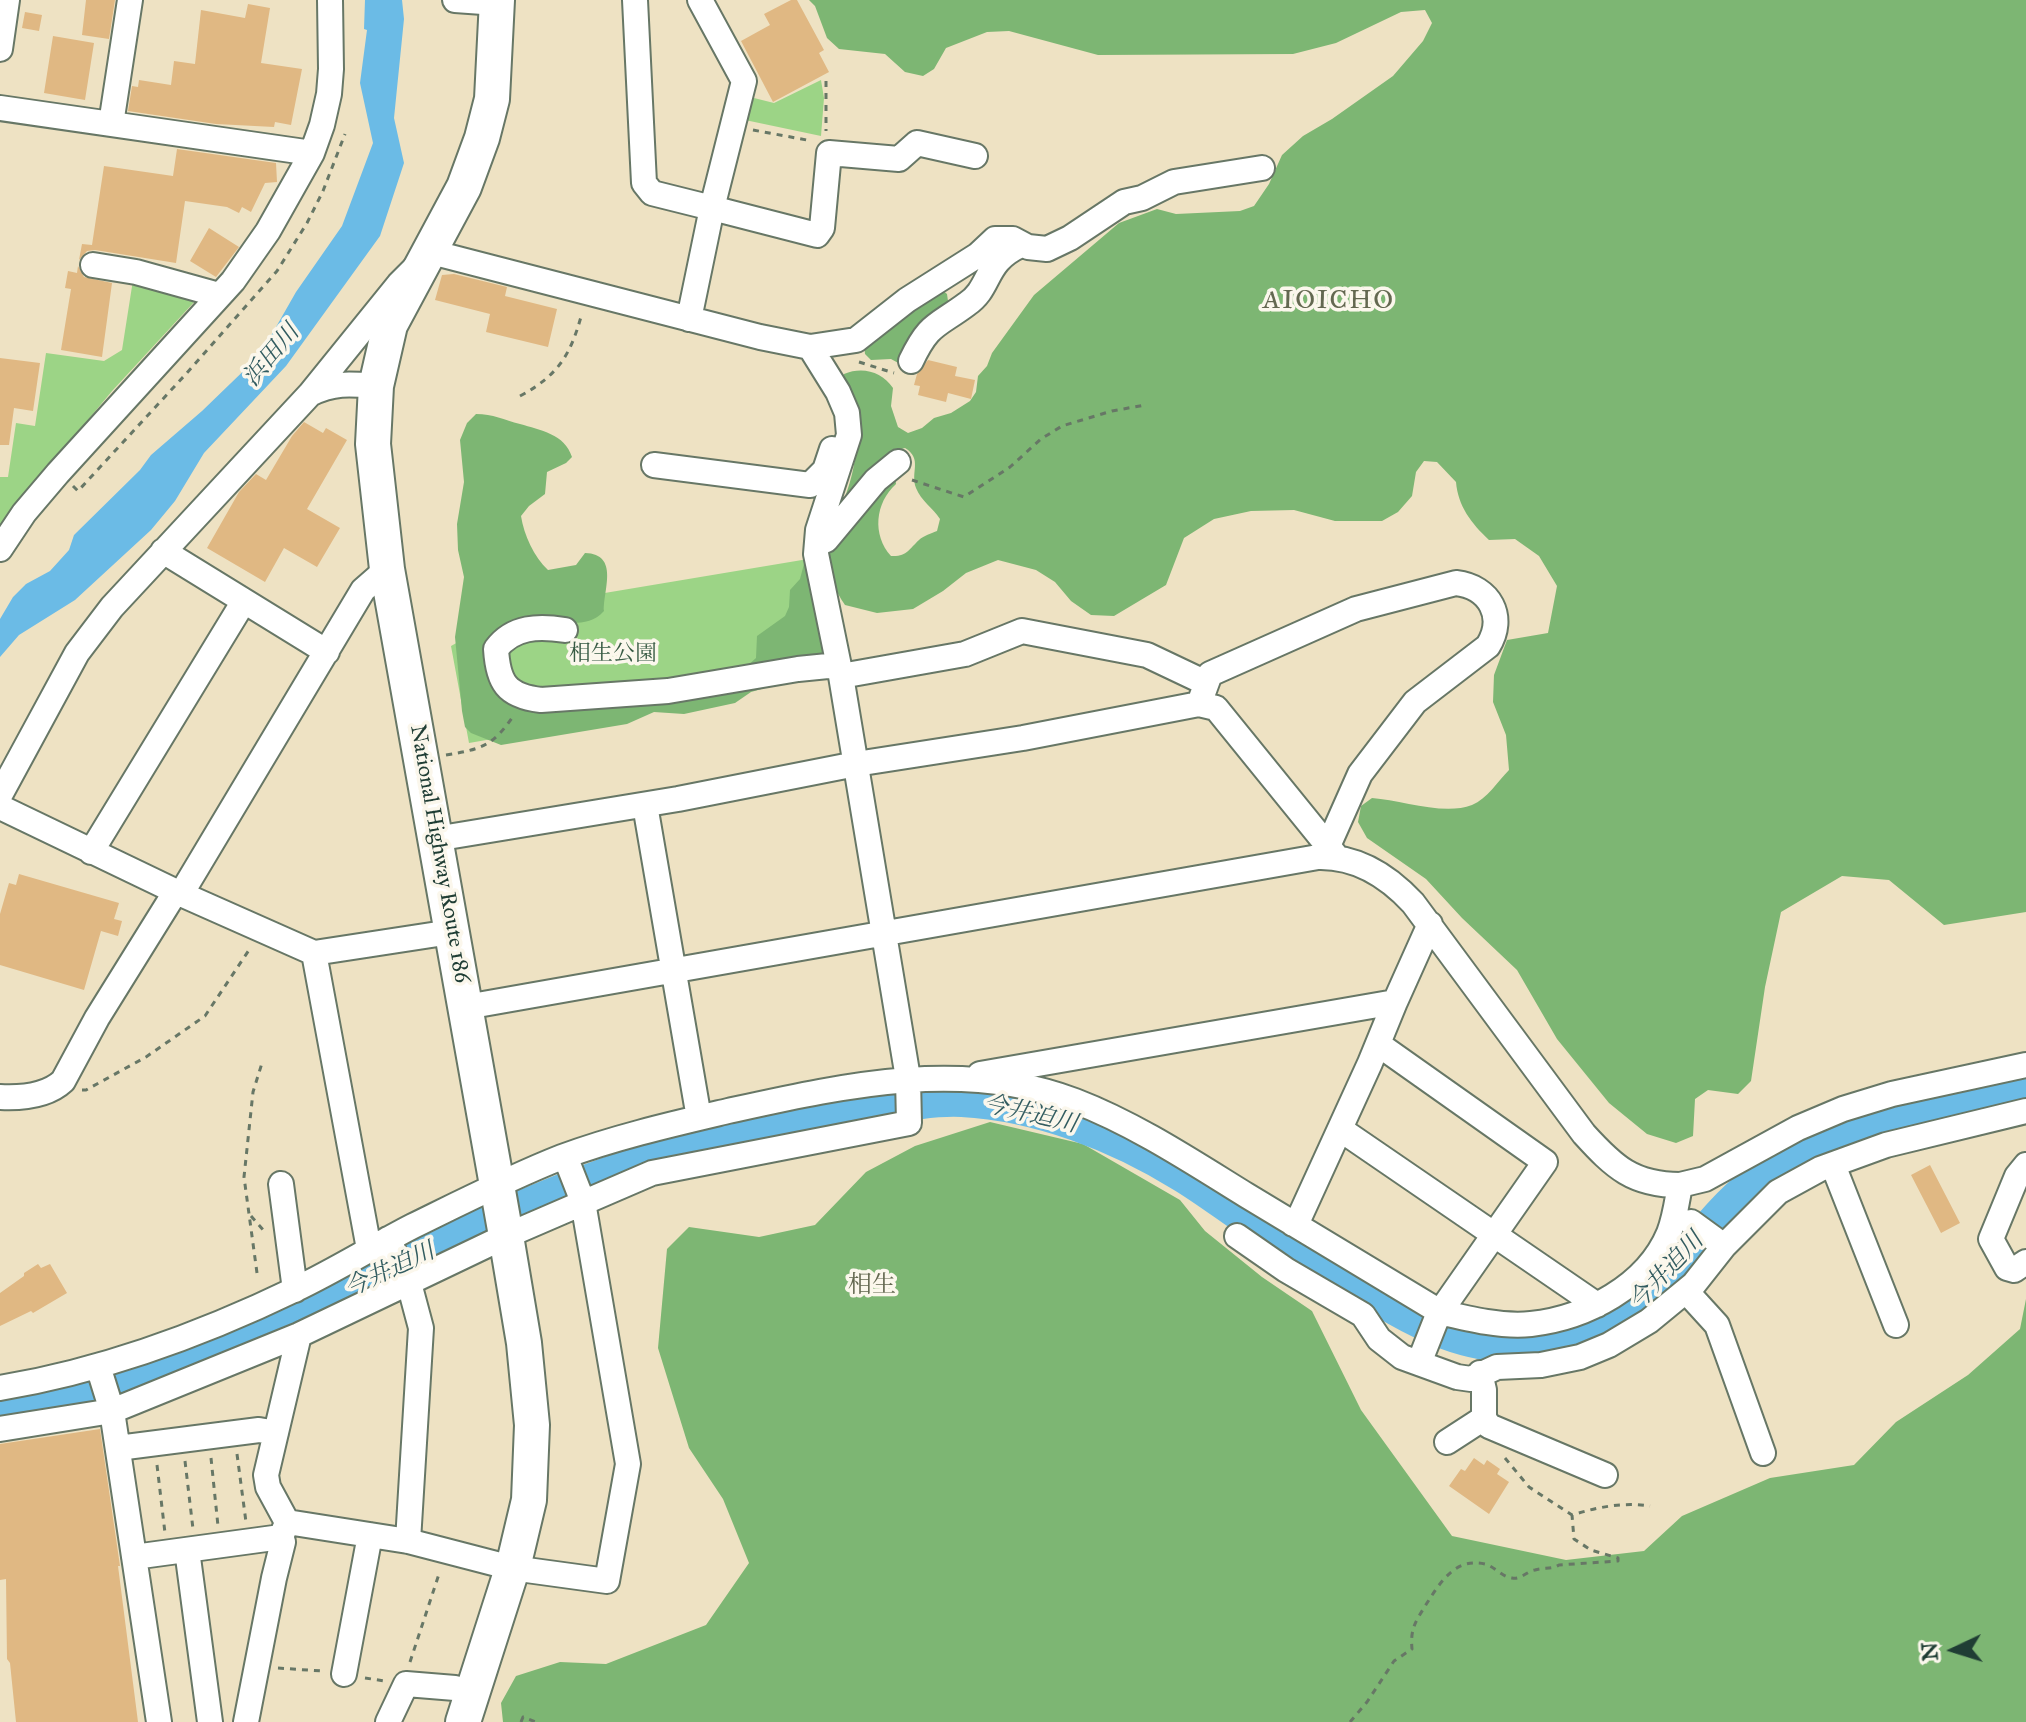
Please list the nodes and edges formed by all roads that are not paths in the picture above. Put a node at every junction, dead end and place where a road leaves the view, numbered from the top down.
1 (7, 0) edge
2 (130, 0) edge
3 (330, 0) edge
4 (635, 0) edge
5 (700, 0) edge
6 (480, 1) edge
7 (0, 44) edge
8 (0, 108) edge
9 (111, 124) junction
10 (312, 153) junction
11 (975, 156) dead end
12 (1262, 168) dead end
13 (712, 208) junction
14 (1022, 244) junction
15 (431, 252) junction
16 (93, 265) dead end
17 (219, 295) junction
18 (689, 319) junction
19 (810, 347) junction
20 (911, 361) dead end
21 (376, 386) junction
22 (838, 392) junction
23 (310, 394) junction
24 (898, 462) road end
25 (654, 465) dead end
26 (817, 543) junction
27 (0, 549) edge
28 (163, 551) junction
29 (387, 569) junction
30 (244, 601) junction
31 (565, 630) dead end
32 (327, 652) junction
33 (839, 670) junction
34 (1203, 694) junction
35 (856, 764) junction
36 (0, 795) edge
37 (645, 805) junction
38 (0, 807) edge
39 (435, 839) junction
40 (1332, 851) junction
41 (91, 852) junction
42 (178, 892) junction
43 (1430, 924) junction
44 (451, 932) junction
45 (883, 933) junction
46 (314, 953) junction
47 (675, 969) junction
48 (1395, 1002) junction
49 (466, 1007) junction
50 (1378, 1044) junction
51 (2026, 1065) edge
52 (966, 1077) junction
53 (908, 1084) junction
54 (0, 1097) edge
55 (2026, 1111) edge
56 (699, 1118) junction
57 (1340, 1129) junction
58 (567, 1162) junction
59 (1833, 1165) junction
60 (2026, 1165) edge
61 (281, 1184) dead end
62 (1680, 1185) junction
63 (582, 1200) junction
64 (501, 1212) junction
65 (1691, 1222) dead end
66 (1293, 1224) junction
67 (1494, 1235) junction
68 (1237, 1236) dead end
69 (1721, 1243) junction
70 (383, 1245) junction
71 (2023, 1274) edge
72 (407, 1280) junction
73 (295, 1290) junction
74 (1686, 1291) junction
75 (1597, 1305) junction
76 (1439, 1314) junction
77 (1896, 1325) dead end
78 (299, 1335) junction
79 (1421, 1359) junction
80 (98, 1368) junction
81 (1480, 1373) junction
82 (3, 1385) edge
83 (111, 1406) junction
84 (1486, 1422) junction
85 (0, 1429) edge
86 (276, 1433) junction
87 (1447, 1442) dead end
88 (118, 1448) junction
89 (1763, 1453) dead end
90 (1605, 1475) dead end
91 (284, 1529) junction
92 (370, 1535) junction
93 (408, 1541) junction
94 (183, 1550) junction
95 (134, 1557) junction
96 (512, 1568) junction
97 (344, 1674) dead end
98 (468, 1708) edge
99 (159, 1722) edge
100 (210, 1722) edge
101 (246, 1722) edge
102 (388, 1722) edge

1 - 7 street
2 - 9 street
3 - 10 street
4 - 13 street
5 - 13 street
6 - 15 highway, National Highway Route 186
8 - 9 street
9 - 10 street
10 - 17 street
11 - 13 street
12 - 14 street
13 - 18 street
14 - 19 street
14 - 20 street
15 - 18 street
15 - 21 highway, National Highway Route 186
15 - 23 street
16 - 17 street
17 - 27 street
18 - 19 street
19 - 22 street
21 - 23 street
21 - 29 highway, National Highway Route 186
22 - 25 street
22 - 26 street
23 - 28 street
24 - 26 street
26 - 33 street
28 - 30 street
28 - 36 street
29 - 32 street
29 - 39 highway, National Highway Route 186
30 - 32 street
30 - 41 street
31 - 33 street
32 - 42 street
33 - 34 street
33 - 35 street
34 - 35 street
34 - 40 street
34 - 40 street
35 - 37 street
35 - 45 street
37 - 39 street
37 - 47 street
38 - 41 street
39 - 44 highway, National Highway Route 186
40 - 43 street
40 - 45 street
41 - 42 street
42 - 46 street
42 - 54 street
43 - 48 street
43 - 62 street
44 - 46 street
44 - 49 highway, National Highway Route 186
45 - 47 street
45 - 53 street
46 - 70 street
47 - 49 street
47 - 56 street
48 - 50 street
48 - 52 street
49 - 64 highway, National Highway Route 186
50 - 57 street
50 - 67 street
51 - 62 street
52 - 53 street
52 - 66 street
53 - 56 street
53 - 63 street
55 - 59 street
56 - 58 street
57 - 66 street
57 - 67 street
58 - 63 street
58 - 64 street
59 - 69 street
59 - 77 street
60 - 71 street
61 - 73 street
62 - 75 street
63 - 64 street
63 - 96 street
64 - 70 street
64 - 72 street
64 - 96 highway, National Highway Route 186
65 - 69 street
66 - 76 street
67 - 75 street
67 - 76 street
68 - 79 street
69 - 74 street
70 - 72 street
70 - 73 street
72 - 78 street
72 - 93 street
73 - 80 street
74 - 81 street
74 - 89 street
75 - 76 street
76 - 79 street
78 - 83 street
78 - 86 street
79 - 81 street
80 - 82 street
80 - 83 street
81 - 84 street
83 - 85 street
83 - 88 street
84 - 87 street
84 - 90 street
86 - 88 street
86 - 91 street
88 - 95 street
91 - 92 street
91 - 94 street
91 - 101 street
92 - 93 street
92 - 97 street
93 - 96 street
94 - 95 street
94 - 100 street
95 - 99 street
96 - 98 highway, National Highway Route 186
98 - 102 street

